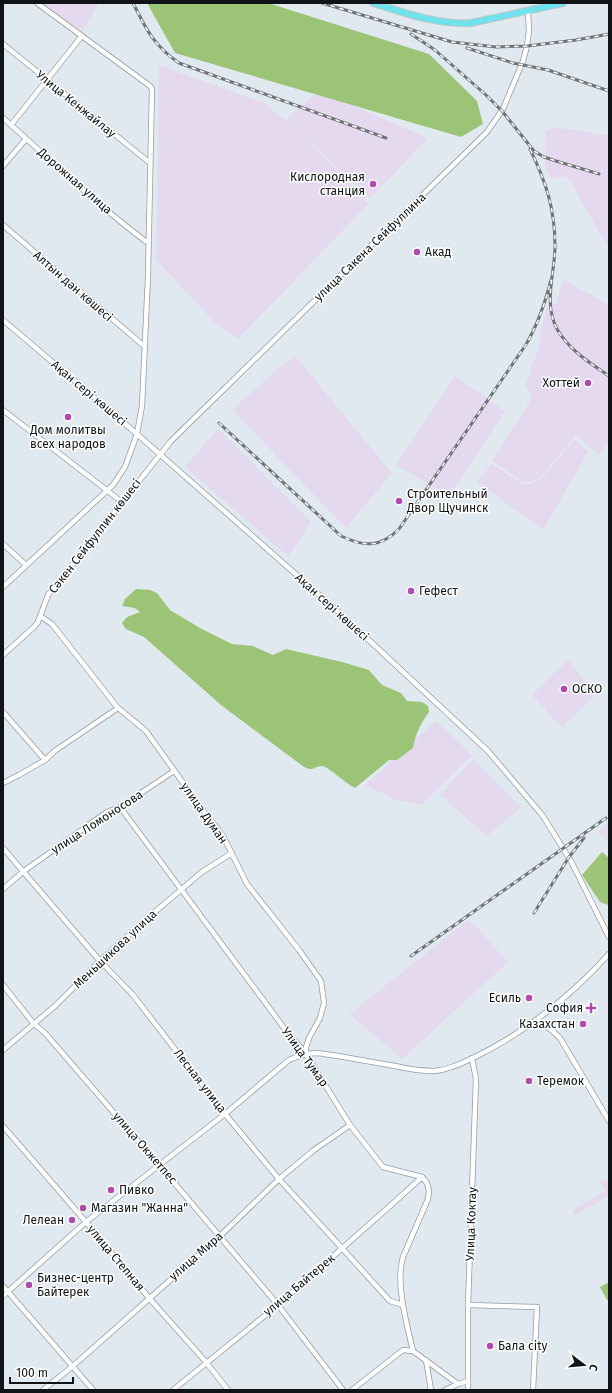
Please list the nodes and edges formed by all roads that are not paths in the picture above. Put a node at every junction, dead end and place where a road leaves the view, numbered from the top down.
1 (37, 3) edge
2 (373, 3) edge
3 (563, 3) edge
4 (528, 11) junction
5 (82, 37) junction
6 (3, 44) edge
7 (46, 80) junction
8 (3, 118) edge
9 (11, 125) junction
10 (26, 139) junction
11 (150, 163) junction
12 (3, 166) edge
13 (3, 225) edge
14 (148, 242) junction
15 (3, 320) edge
16 (144, 346) junction
17 (3, 410) edge
18 (137, 434) junction
19 (160, 454) junction
20 (106, 490) junction
21 (122, 502) junction
22 (3, 544) edge
23 (26, 565) junction
24 (3, 587) edge
25 (40, 616) junction
26 (3, 655) edge
27 (118, 708) junction
28 (3, 712) edge
29 (45, 760) junction
30 (174, 771) junction
31 (3, 783) edge
32 (120, 807) junction
33 (3, 848) edge
34 (232, 853) junction
35 (24, 872) junction
36 (3, 889) edge
37 (182, 889) junction
38 (609, 937) edge
39 (609, 954) edge
40 (100, 961) junction
41 (3, 985) edge
42 (536, 1021) junction
43 (34, 1024) junction
44 (3, 1050) edge
45 (306, 1054) junction
46 (472, 1058) junction
47 (225, 1114) junction
48 (609, 1121) edge
49 (350, 1125) junction
50 (3, 1126) edge
51 (160, 1165) junction
52 (422, 1176) junction
53 (279, 1179) junction
54 (86, 1222) junction
55 (220, 1236) junction
56 (343, 1248) junction
57 (3, 1286) edge
58 (8, 1292) junction
59 (3, 1296) edge
60 (149, 1298) junction
61 (278, 1305) junction
62 (403, 1305) junction
63 (468, 1305) junction
64 (413, 1351) junction
65 (426, 1360) junction
66 (206, 1362) junction
67 (73, 1366) junction
68 (468, 1381) junction
69 (458, 1384) junction
70 (44, 1390) edge
71 (93, 1390) edge
72 (173, 1390) edge
73 (228, 1390) edge
74 (343, 1390) edge
75 (352, 1390) edge
76 (431, 1390) edge
77 (445, 1390) edge
78 (468, 1390) edge
79 (533, 1390) edge

1 - 5 street
2 - 4 main road
3 - 4 main road
4 - 19 street, улица Сакена Сейфуллина
5 - 7 street
5 - 11 street
6 - 7 street, Улица Кенжайлау
7 - 9 street
7 - 11 street, Улица Кенжайлау
8 - 9 street, Дорожная улица
9 - 10 street, Дорожная улица
10 - 12 street
10 - 14 street, Дорожная улица
11 - 14 street
13 - 16 street, Алтын дән көшесі
14 - 16 street
15 - 18 street, Ақан сері көшесі
16 - 18 street
17 - 20 street
18 - 19 street, Ақан сері көшесі
18 - 20 street
19 - 21 street, Сәкен Сейфуллин көшесі
19 - 38 street, Ақан сері көшесі
20 - 21 street
20 - 23 street
21 - 25 street, Сәкен Сейфуллин көшесі
22 - 23 street
23 - 24 street
25 - 26 street, Сәкен Сейфуллин көшесі
25 - 27 street, улица Думан
27 - 29 street
27 - 30 street, улица Думан
28 - 29 street
29 - 31 street
30 - 32 street, улица Ломоносова
30 - 34 street, улица Думан
32 - 35 street, улица Ломоносова
32 - 37 street, Улица Тумар
33 - 35 street, Лесная улица
34 - 37 street, Меньшикова улица
34 - 45 street, улица Думан
35 - 36 street, улица Ломоносова
35 - 40 street, Лесная улица
37 - 40 street, Меньшикова улица
37 - 45 street, Улица Тумар
39 - 42 street
40 - 43 street, Меньшикова улица
40 - 47 street, Лесная улица
41 - 43 street, улица Окжетпес
42 - 46 street
42 - 48 street
43 - 44 street, Меньшикова улица
43 - 51 street, улица Окжетпес
45 - 46 street
45 - 47 street
45 - 49 street, Улица Тумар
46 - 63 street, Улица Коктау
47 - 51 street
47 - 53 street, Лесная улица
49 - 52 street, Улица Тумар
49 - 53 street, улица Мира
50 - 54 street, улица Степная
51 - 54 street
51 - 55 street, улица Окжетпес
52 - 56 street, улица Байтерек
52 - 62 street
53 - 55 street, улица Мира
53 - 56 street, Лесная улица
54 - 58 street
54 - 60 street, улица Степная
55 - 60 street, улица Мира
55 - 61 street, улица Окжетпес
56 - 61 street, улица Байтерек
56 - 62 street, Лесная улица
57 - 58 street
58 - 59 street
58 - 67 street
60 - 66 street, улица Степная
60 - 67 street, улица Мира
61 - 66 street, улица Байтерек
61 - 74 street, улица Окжетпес
62 - 64 street
63 - 68 street, Улица Коктау
63 - 79 street
64 - 65 street
64 - 75 street
65 - 69 street
65 - 76 street
66 - 72 street, улица Байтерек
66 - 73 street, улица Степная
67 - 70 street, улица Мира
67 - 71 street
68 - 69 street
68 - 78 street, Улица Коктау
69 - 77 street

